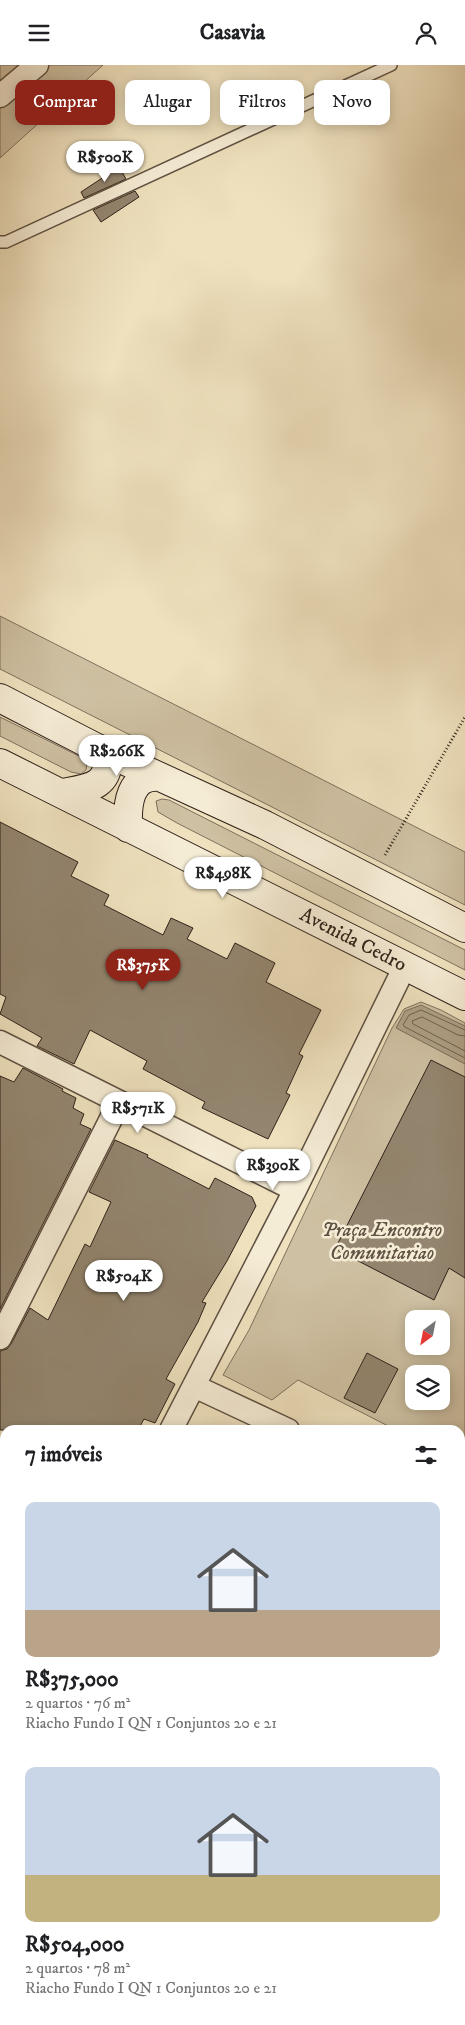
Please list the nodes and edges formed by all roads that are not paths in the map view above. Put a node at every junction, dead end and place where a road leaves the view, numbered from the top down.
1 (37, 65) edge
2 (391, 65) edge
3 (0, 96) edge
4 (0, 242) edge
5 (0, 699) edge
6 (97, 747) junction
7 (0, 763) edge
8 (160, 777) junction
9 (62, 793) junction
10 (128, 828) junction
11 (465, 928) edge
12 (405, 966) junction
13 (465, 996) edge
14 (0, 1042) edge
15 (119, 1103) junction
16 (295, 1190) junction
17 (0, 1338) edge
18 (194, 1385) junction
19 (174, 1425) edge
20 (278, 1425) edge

1 - 3 street
2 - 4 lane
5 - 6 street
6 - 8 street
6 - 9 street
7 - 9 street, Avenida Cedro
8 - 10 street
8 - 11 street
9 - 10 street, Avenida Cedro
10 - 12 street, Avenida Cedro
12 - 13 street, Avenida Cedro
12 - 16 street
14 - 15 street
15 - 16 street
15 - 17 street
16 - 18 street
18 - 19 street
18 - 20 street

